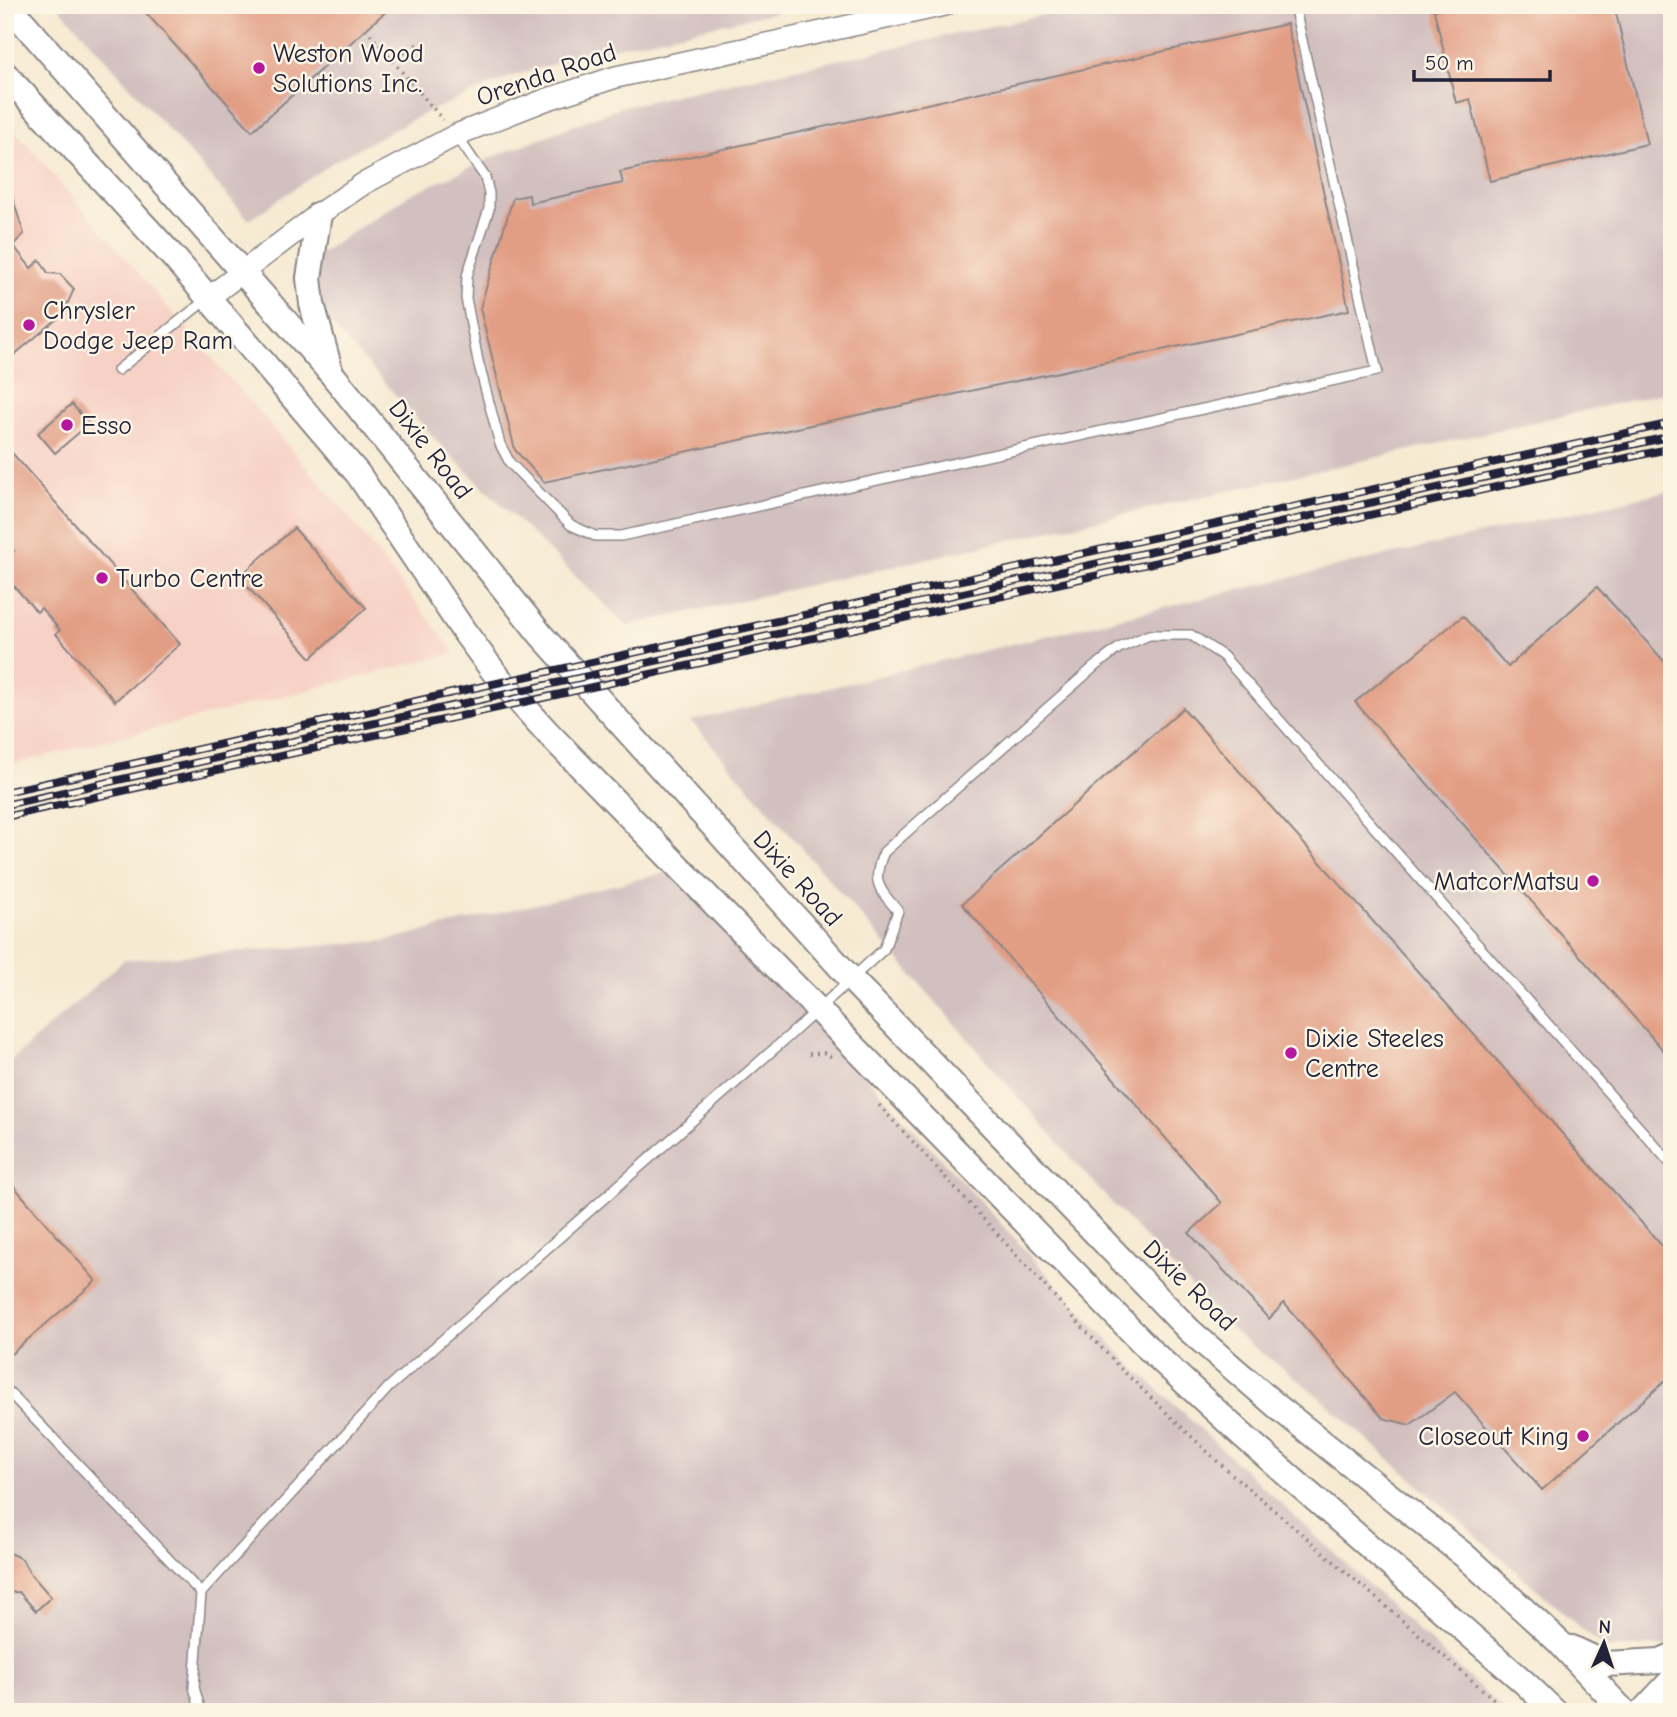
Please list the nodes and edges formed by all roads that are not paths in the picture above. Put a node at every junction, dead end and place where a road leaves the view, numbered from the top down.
1 (8, 5) edge
2 (945, 5) edge
3 (1294, 5) edge
4 (5, 74) edge
5 (456, 135) junction
6 (319, 214) junction
7 (242, 272) junction
8 (208, 298) junction
9 (118, 370) dead end
10 (331, 373) junction
11 (851, 979) junction
12 (818, 1008) junction
13 (1672, 1165) edge
14 (5, 1388) edge
15 (201, 1592) junction
16 (1559, 1642) junction
17 (1672, 1656) edge
18 (1672, 1680) edge
19 (1526, 1684) junction
20 (201, 1712) edge
21 (1533, 1712) edge
22 (1555, 1712) edge
23 (1625, 1712) edge
24 (1642, 1712) edge

1 - 7 main road, Dixie Road
2 - 5 street, Orenda Road
3 - 5 lane
4 - 8 main road
5 - 6 street, Orenda Road
6 - 7 street, Orenda Road
6 - 10 main road
7 - 8 street, Orenda Road
7 - 10 main road, Dixie Road
8 - 9 lane
8 - 12 main road
10 - 11 main road, Dixie Road
11 - 12 lane
11 - 13 lane
11 - 16 main road, Dixie Road
12 - 15 lane
12 - 19 main road
14 - 15 lane
15 - 20 lane
16 - 17 main road
16 - 23 main road, Dixie Road
18 - 24 main road
19 - 21 main road
19 - 22 main road

